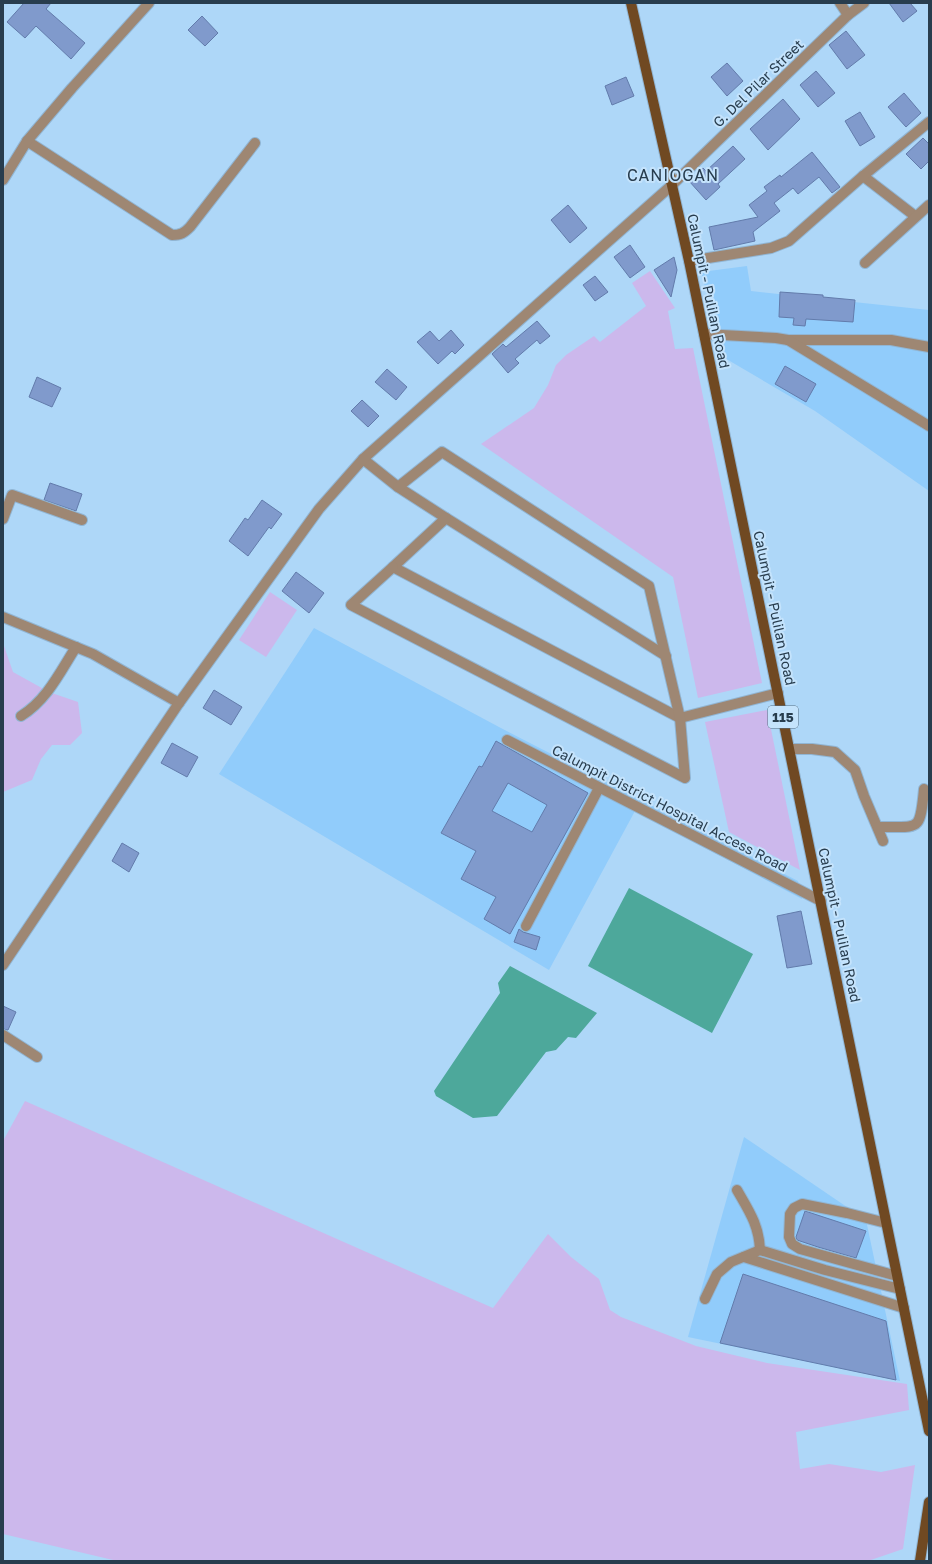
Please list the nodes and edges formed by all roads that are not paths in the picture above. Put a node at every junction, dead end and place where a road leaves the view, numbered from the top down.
1 (149, 3) edge
2 (632, 3) edge
3 (840, 3) edge
4 (864, 3) edge
5 (848, 15) junction
6 (929, 122) edge
7 (27, 141) junction
8 (255, 143) dead end
9 (863, 176) junction
10 (3, 180) edge
11 (672, 185) junction
12 (929, 205) edge
13 (915, 216) junction
14 (689, 261) junction
15 (865, 263) dead end
16 (704, 334) junction
17 (788, 340) junction
18 (929, 347) edge
19 (929, 426) edge
20 (363, 459) junction
21 (398, 487) junction
22 (446, 518) junction
23 (3, 519) edge
24 (82, 520) dead end
25 (394, 567) junction
26 (3, 617) edge
27 (76, 647) junction
28 (666, 656) junction
29 (778, 693) junction
30 (179, 703) junction
31 (21, 716) dead end
32 (680, 718) junction
33 (507, 740) dead end
34 (790, 749) junction
35 (599, 788) junction
36 (924, 789) dead end
37 (878, 827) junction
38 (883, 841) dead end
39 (821, 902) junction
40 (526, 926) dead end
41 (3, 965) edge
42 (3, 1035) edge
43 (37, 1057) dead end
44 (737, 1190) dead end
45 (886, 1223) junction
46 (760, 1250) junction
47 (744, 1256) junction
48 (897, 1276) junction
49 (900, 1290) junction
50 (705, 1299) dead end
51 (904, 1308) junction
52 (929, 1431) edge
53 (929, 1502) edge
54 (920, 1561) edge

1 - 7 street
2 - 11 main road, Calumpit - Pulilan Road / 115
3 - 5 street
4 - 5 street, G. Del Pilar Street
5 - 11 street, G. Del Pilar Street
6 - 9 street
7 - 8 street
7 - 10 street
9 - 13 street
9 - 14 street
11 - 14 main road, Calumpit - Pulilan Road / 115
11 - 20 street, G. Del Pilar Street
12 - 13 street
13 - 15 street
14 - 16 main road, Calumpit - Pulilan Road / 115
16 - 17 street
16 - 29 main road, Calumpit - Pulilan Road / 115
17 - 18 street
17 - 19 street
20 - 21 street
20 - 30 street, G. Del Pilar Street
21 - 22 street
21 - 28 street
22 - 25 street
22 - 28 street
23 - 24 street
25 - 32 street
25 - 32 street
26 - 27 street
27 - 30 street
27 - 31 street
28 - 32 street
29 - 32 street
29 - 34 main road, Calumpit - Pulilan Road / 115
30 - 41 street, G. Del Pilar Street
33 - 35 street, Calumpit District Hospital Access Road
34 - 37 street
34 - 39 main road, Calumpit - Pulilan Road / 115
35 - 39 street, Calumpit District Hospital Access Road
35 - 40 street
36 - 37 street
37 - 38 street
39 - 45 main road, Calumpit - Pulilan Road / 115
42 - 43 street
44 - 46 street
45 - 48 main road, Calumpit - Pulilan Road / 115
45 - 48 street
46 - 47 street
46 - 49 street
47 - 50 street
47 - 51 street
48 - 49 main road, Calumpit - Pulilan Road / 115
49 - 51 main road, Calumpit - Pulilan Road / 115
51 - 52 main road, Calumpit - Pulilan Road / 115
53 - 54 main road

